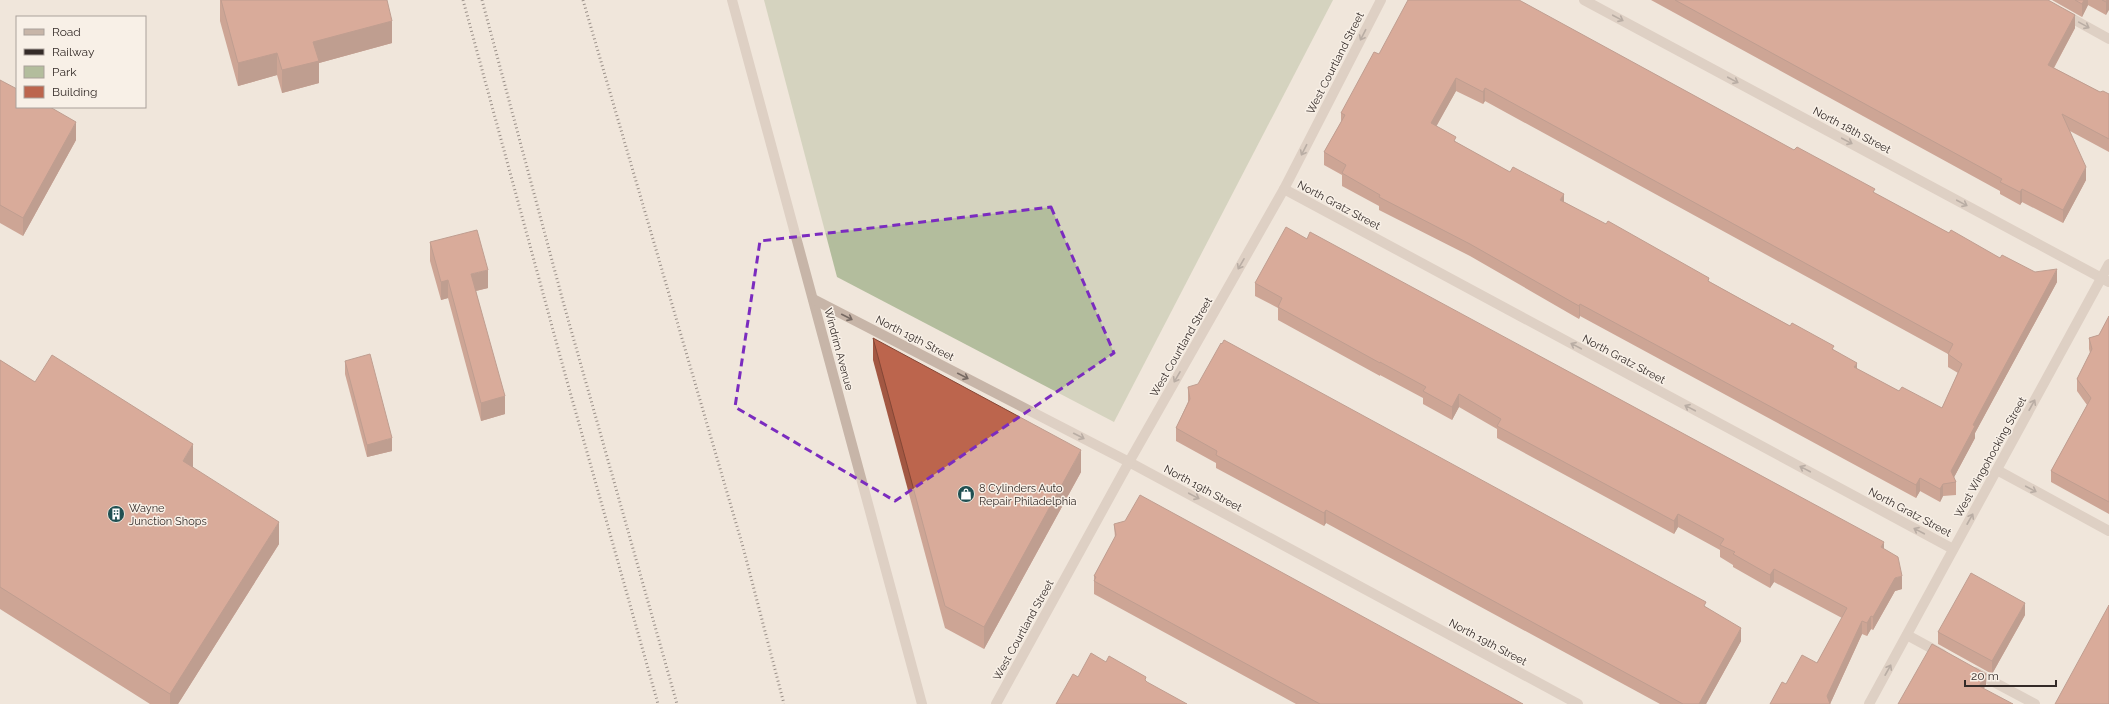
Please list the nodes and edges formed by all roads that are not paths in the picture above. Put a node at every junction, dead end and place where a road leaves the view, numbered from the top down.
1 (732, 0) edge
2 (1381, 0) edge
3 (1584, 0) edge
4 (2057, 11) edge
5 (2109, 39) edge
6 (1284, 189) junction
7 (2109, 264) edge
8 (2105, 280) edge
9 (813, 299) junction
10 (1129, 462) junction
11 (1997, 470) junction
12 (2109, 531) edge
13 (1954, 549) junction
14 (1907, 635) junction
15 (1954, 661) edge
16 (1968, 668) edge
17 (922, 704) edge
18 (996, 704) edge
19 (1578, 704) edge
20 (1869, 704) edge
21 (2035, 704) edge

1 - 9 street, Windrim Avenue
2 -> 6 street, West Courtland Street
3 -> 8 street, North 18th Street
4 -> 5 street
6 -> 10 street, West Courtland Street
13 -> 6 street, North Gratz Street
7 - 8 street, West Wingohocking Street
11 -> 8 street, West Wingohocking Street
9 -> 10 street, North 19th Street
9 - 17 street, Windrim Avenue
10 - 18 street, West Courtland Street
10 -> 19 street, North 19th Street
11 -> 12 street
13 -> 11 street, West Wingohocking Street
13 - 14 street, West Wingohocking Street
14 - 15 street
20 -> 14 street, West Wingohocking Street
16 - 21 street

